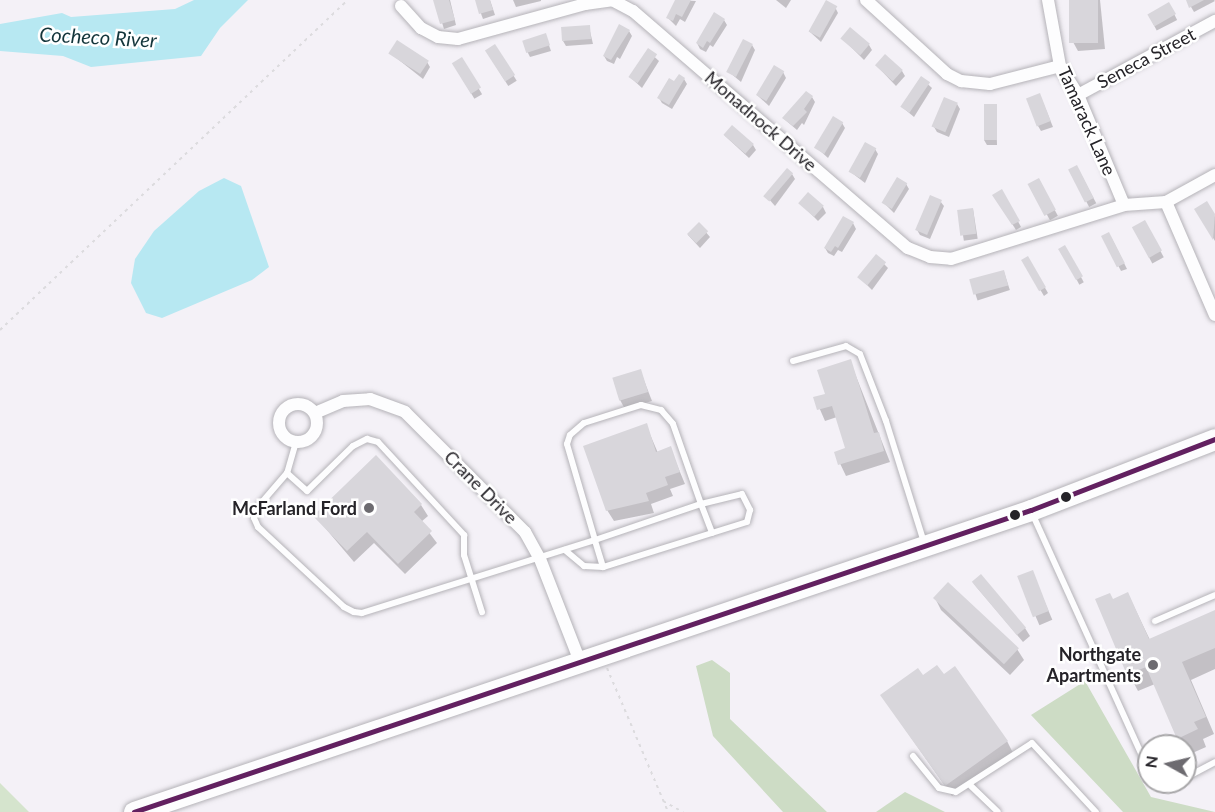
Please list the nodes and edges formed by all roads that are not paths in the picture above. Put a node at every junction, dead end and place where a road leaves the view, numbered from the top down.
1 (866, 0) edge
2 (1048, 0) edge
3 (401, 6) dead end
4 (1215, 21) edge
5 (1060, 66) junction
6 (1078, 95) junction
7 (1215, 175) edge
8 (1166, 202) junction
9 (1124, 205) junction
10 (1215, 315) edge
11 (793, 361) dead end
12 (315, 413) junction
13 (1215, 439) edge
14 (296, 441) junction
15 (287, 473) junction
16 (701, 504) junction
17 (1031, 510) junction
18 (712, 533) junction
19 (595, 540) junction
20 (925, 545) junction
21 (565, 550) junction
22 (540, 559) junction
23 (603, 567) junction
24 (471, 580) junction
25 (1215, 595) edge
26 (482, 612) dead end
27 (1155, 621) dead end
28 (579, 659) junction
29 (1137, 744) edge
30 (913, 756) dead end
31 (1215, 762) edge
32 (1197, 772) edge
33 (971, 786) junction
34 (138, 811) edge
35 (998, 812) edge
36 (1096, 812) edge

1 - 5 street
2 - 5 street, Tamarack Lane
3 - 9 street, Monadnock Drive
4 - 6 street, Seneca Street
5 - 6 street, Tamarack Lane
6 - 9 street, Tamarack Lane
7 - 8 street
8 - 9 street, Monadnock Drive
8 - 10 street
11 - 20 lane
12 - 14 street
12 - 14 street, Crane Drive
12 - 22 street, Crane Drive
13 - 17 highway
14 - 15 lane
15 - 24 lane
15 - 24 lane
16 - 18 lane
16 - 18 lane
16 - 19 lane
16 - 19 lane
17 - 20 highway
17 - 29 lane
18 - 23 lane
19 - 21 lane
19 - 23 lane
20 - 28 highway
21 - 22 lane
21 - 23 lane
22 - 24 lane
22 - 28 street, Crane Drive
24 - 26 lane
25 - 27 lane
28 - 34 highway
30 - 33 lane
31 - 32 lane
33 - 35 lane
33 - 36 lane

